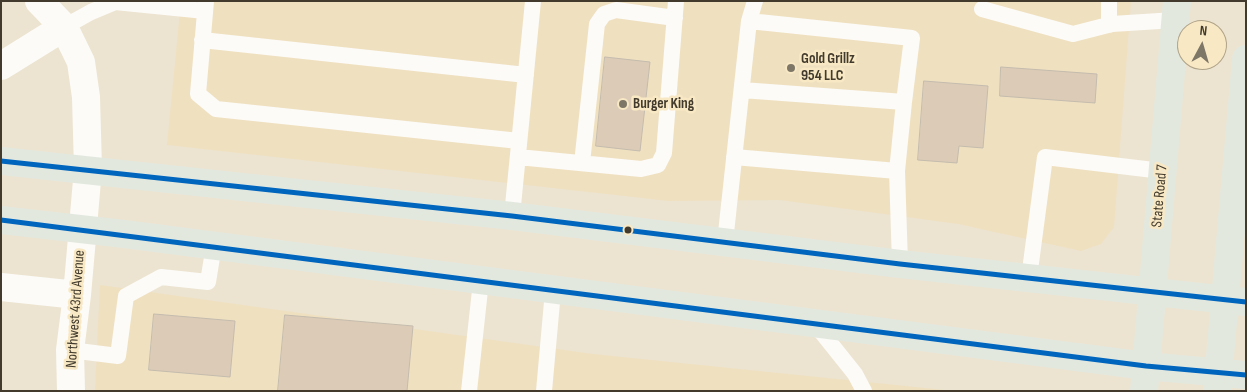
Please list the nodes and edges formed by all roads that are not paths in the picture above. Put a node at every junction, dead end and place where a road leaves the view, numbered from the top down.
1 (38, 1) edge
2 (533, 1) edge
3 (676, 1) edge
4 (755, 1) edge
5 (1109, 1) edge
6 (205, 6) edge
7 (982, 9) dead end
8 (1176, 11) edge
9 (675, 18) junction
10 (749, 21) junction
11 (1109, 25) junction
12 (64, 27) junction
13 (202, 40) junction
14 (1246, 59) edge
15 (1, 66) edge
16 (526, 75) junction
17 (742, 90) junction
18 (904, 102) junction
19 (518, 149) junction
20 (734, 157) junction
21 (1, 161) edge
22 (582, 163) junction
23 (88, 169) junction
24 (897, 171) junction
25 (1162, 171) junction
26 (512, 216) junction
27 (1, 220) edge
28 (82, 228) junction
29 (725, 242) junction
30 (214, 245) junction
31 (900, 264) junction
32 (1029, 278) junction
33 (480, 281) junction
34 (1, 287) edge
35 (553, 291) junction
36 (1152, 293) junction
37 (77, 295) junction
38 (1235, 301) edge
39 (815, 324) junction
40 (70, 350) junction
41 (1246, 375) edge
42 (1145, 379) edge
43 (1217, 382) edge
44 (71, 391) edge
45 (469, 391) edge
46 (544, 391) edge
47 (864, 391) edge

1 - 12 street, Northwest 43rd Avenue
2 - 16 lane
3 - 9 lane
4 - 10 lane
5 - 11 lane
6 - 12 lane
6 - 13 lane
7 - 11 lane
8 - 11 lane
8 - 25 main road, State Road 7
9 - 22 lane
9 - 22 lane
10 - 17 lane
10 - 18 lane
12 - 15 street
12 - 23 street, Northwest 43rd Avenue
13 - 16 lane
13 - 19 lane
14 - 38 main road
16 - 19 lane
17 - 18 lane
17 - 20 lane
18 - 24 lane
19 - 22 lane
19 - 26 lane
20 - 24 lane
20 - 29 lane
21 - 23 main road
23 - 26 main road
23 - 28 street, Northwest 43rd Avenue
24 - 31 lane
25 - 32 lane
25 - 36 main road, State Road 7
26 - 29 main road
27 - 28 main road
28 - 30 main road
28 - 37 street, Northwest 43rd Avenue
29 - 31 main road
30 - 33 main road
30 - 40 lane
31 - 32 main road
32 - 36 main road
33 - 35 main road
33 - 45 lane
34 - 37 street
35 - 39 main road
35 - 46 lane
36 - 38 main road
36 - 42 main road, State Road 7
37 - 40 street, Northwest 43rd Avenue
38 - 43 main road
39 - 42 main road
39 - 47 lane
40 - 44 street, Northwest 43rd Avenue
41 - 43 main road
42 - 43 main road

